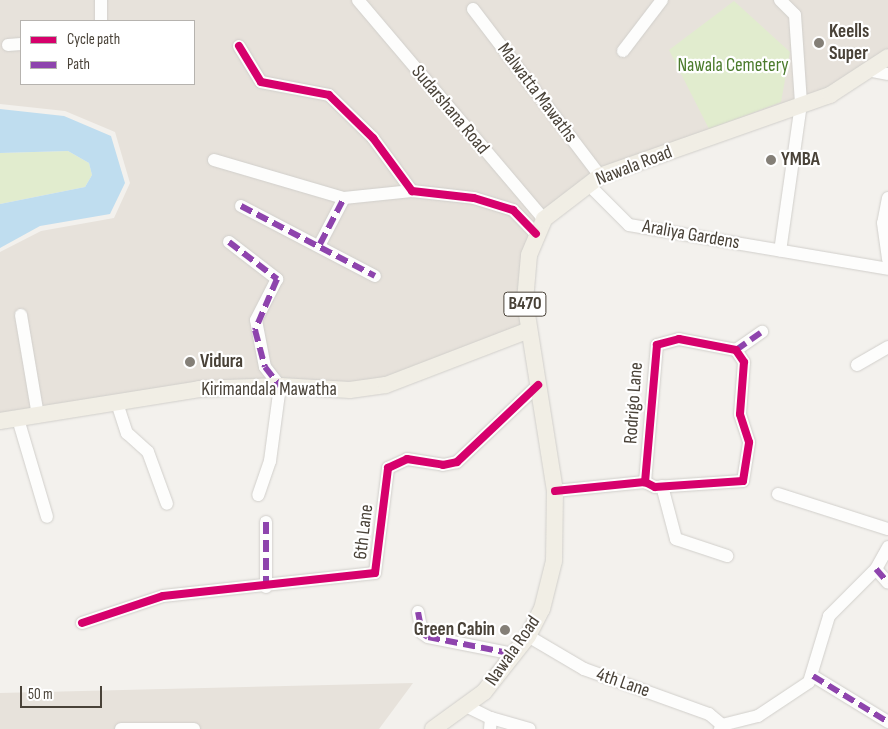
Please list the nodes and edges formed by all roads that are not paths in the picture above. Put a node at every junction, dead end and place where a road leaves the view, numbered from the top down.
1 (101, 0) edge
2 (358, 0) edge
3 (662, 0) edge
4 (780, 0) edge
5 (473, 9) dead end
6 (101, 20) edge
7 (20, 44) edge
8 (8, 45) dead end
9 (239, 46) dead end
10 (623, 52) dead end
11 (888, 57) edge
12 (880, 72) edge
13 (801, 104) junction
14 (214, 160) dead end
15 (594, 180) junction
16 (412, 191) junction
17 (344, 198) junction
18 (888, 198) edge
19 (241, 206) dead end
20 (544, 219) junction
21 (536, 234) junction
22 (886, 238) edge
23 (229, 242) dead end
24 (320, 244) junction
25 (780, 251) junction
26 (888, 260) edge
27 (888, 269) edge
28 (375, 276) dead end
29 (21, 315) dead end
30 (530, 330) junction
31 (762, 332) dead end
32 (888, 347) edge
33 (736, 350) junction
34 (857, 365) dead end
35 (538, 384) junction
36 (280, 386) junction
37 (117, 403) junction
38 (38, 416) junction
39 (18, 419) junction
40 (0, 421) edge
41 (645, 482) junction
42 (662, 486) junction
43 (555, 491) junction
44 (778, 494) dead end
45 (258, 495) dead end
46 (167, 504) dead end
47 (47, 517) dead end
48 (266, 522) dead end
49 (888, 529) edge
50 (888, 547) edge
51 (727, 556) dead end
52 (876, 569) junction
53 (888, 583) edge
54 (266, 587) junction
55 (418, 612) dead end
56 (82, 623) dead end
57 (528, 636) junction
58 (514, 654) junction
59 (813, 676) junction
60 (466, 706) junction
61 (888, 722) edge
62 (490, 724) edge
63 (721, 727) edge
64 (121, 729) edge
65 (194, 729) edge
66 (433, 729) edge
67 (529, 729) edge

1 - 6 street
2 - 20 street, Sudarshana Road
3 - 10 street
4 - 13 street
5 - 15 street, Malwatta Mawaths
7 - 8 street
9 - 16 street
11 - 12 main road, Nawala Road / B470
12 - 13 main road, Nawala Road / B470
13 - 15 main road, Nawala Road / B470
13 - 25 street
14 - 17 street
15 - 20 main road, Nawala Road / B470
15 - 25 street, Araliya Gardens
16 - 17 street
16 - 21 street
17 - 24 street
18 - 22 street
19 - 24 street
20 - 21 main road, Nawala Road / B470
21 - 30 main road, Nawala Road / B470
22 - 26 street
23 - 36 street
24 - 28 street
25 - 27 street, Araliya Gardens
29 - 38 street
30 - 35 main road, Nawala Road / B470
30 - 36 main road, Kirimandala Mawatha
31 - 33 street
32 - 34 street
33 - 41 street, Rodrigo Lane
33 - 42 street
35 - 43 main road, Nawala Road / B470
35 - 54 street, 6th Lane
36 - 37 main road, Kirimandala Mawatha
36 - 45 street
37 - 38 main road, Kirimandala Mawatha
37 - 46 street
38 - 39 main road, Kirimandala Mawatha
39 - 40 main road, Kirimandala Mawatha
39 - 47 street
41 - 42 street
41 - 43 street
42 - 51 street
43 - 57 main road, Nawala Road / B470
44 - 49 street
48 - 54 street
50 - 52 street
52 - 53 street
52 - 59 street
54 - 56 street, 6th Lane
55 - 58 street
57 - 58 main road, Nawala Road / B470
57 - 63 street, 4th Lane
58 - 60 main road, Nawala Road / B470
59 - 61 street
59 - 63 street
60 - 62 street
60 - 66 main road, Nawala Road / B470
62 - 67 street
64 - 65 street

